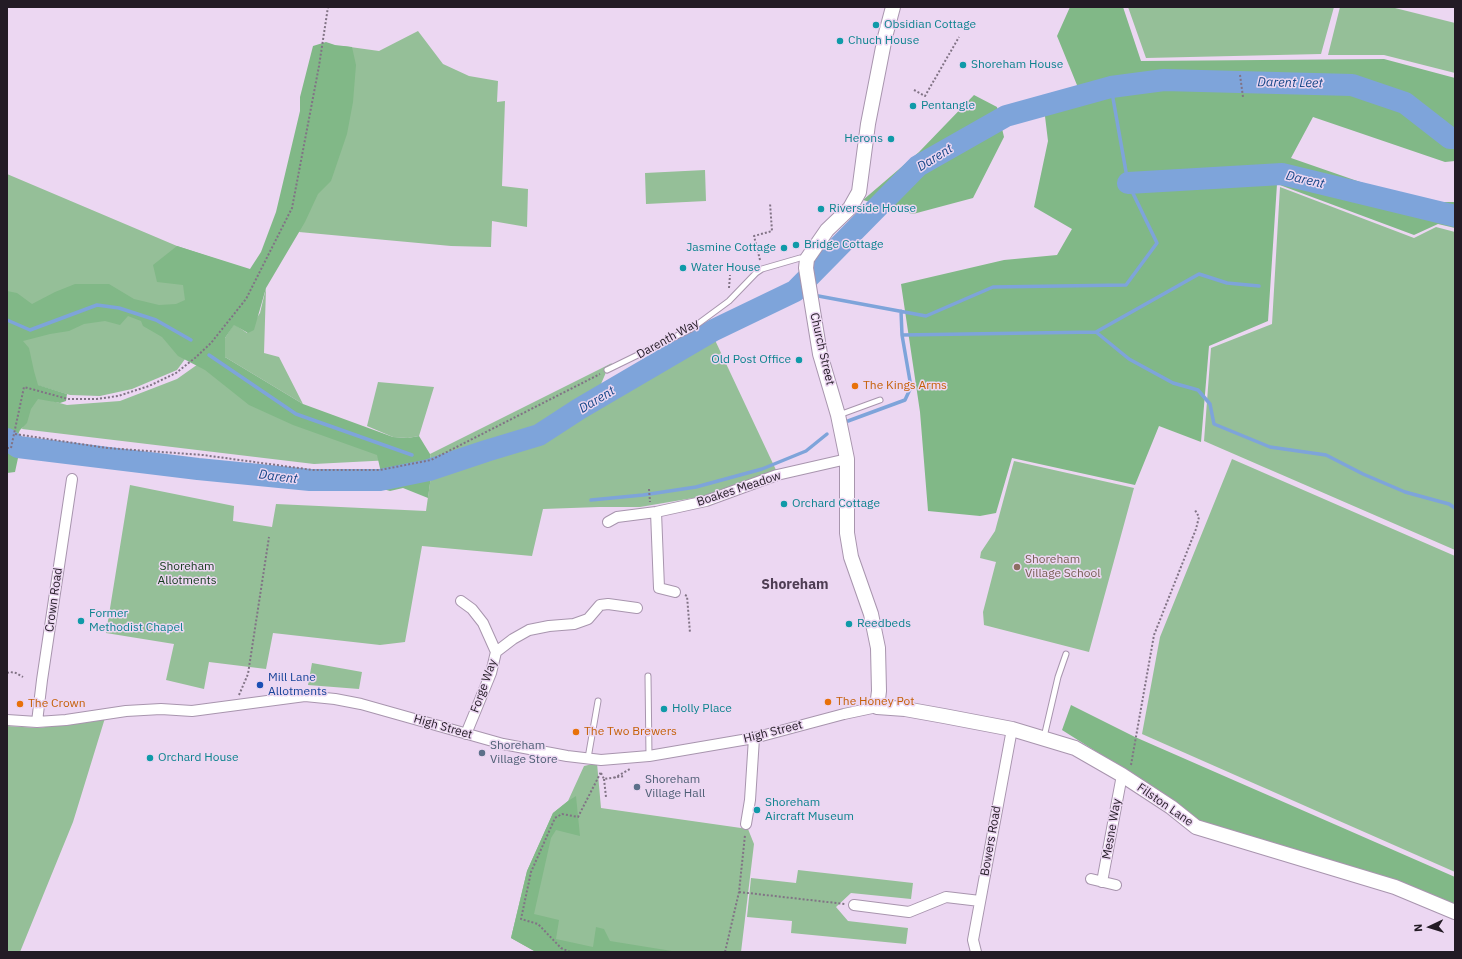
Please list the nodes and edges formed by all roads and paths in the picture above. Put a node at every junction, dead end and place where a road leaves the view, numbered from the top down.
1 (328, 7) edge
2 (893, 7) edge
3 (959, 37) dead end
4 (1240, 75) dead end
5 (914, 90) dead end
6 (1243, 97) dead end
7 (770, 203) dead end
8 (806, 264) junction
9 (762, 269) junction
10 (607, 370) joint
11 (880, 400) dead end
12 (838, 415) junction
13 (15, 434) junction
14 (7, 448) edge
15 (847, 459) junction
16 (72, 479) dead end
17 (649, 489) dead end
18 (650, 501) dead end
19 (1195, 510) dead end
20 (656, 512) junction
21 (608, 522) dead end
22 (269, 537) dead end
23 (675, 592) joint
24 (461, 601) dead end
25 (637, 608) dead end
26 (690, 633) dead end
27 (496, 652) junction
28 (1066, 654) dead end
29 (7, 673) edge
30 (648, 676) dead end
31 (23, 678) dead end
32 (598, 702) dead end
33 (235, 705) junction
34 (876, 707) junction
35 (7, 720) edge
36 (38, 722) junction
37 (1012, 729) junction
38 (466, 734) junction
39 (754, 738) junction
40 (1044, 738) junction
41 (649, 756) junction
42 (588, 758) junction
43 (601, 760) junction
44 (601, 772) junction
45 (624, 776) dead end
46 (1125, 778) junction
47 (604, 779) junction
48 (606, 797) dead end
49 (746, 824) joint
50 (1090, 879) dead end
51 (1102, 882) junction
52 (1116, 885) dead end
53 (739, 892) junction
54 (980, 901) junction
55 (854, 905) joint
56 (1455, 912) edge
57 (570, 952) edge
58 (726, 952) edge
59 (976, 952) edge

1 - 13 path
2 - 8 street
3 - 5 path
4 - 6 path
7 - 9 path
8 - 9 lane, Darenth Way
8 - 12 street, Church Street
9 - 10 lane, Darenth Way
10 - 13 path
11 - 12 lane
12 - 15 street, Church Street
13 - 14 path
15 - 20 street, Boakes Meadow
15 - 34 street, Church Street
16 - 36 street, Crown Road
17 - 18 path
19 - 46 path
20 - 21 street, Boakes Meadow
20 - 23 street
22 - 33 path
23 - 26 path
24 - 27 street, Forge Way
25 - 27 street
27 - 38 street, Forge Way
28 - 40 lane
29 - 31 path
30 - 41 lane
32 - 42 lane
33 - 36 street, High Street
33 - 38 street, High Street
34 - 37 street, Filston Lane
34 - 39 street, High Street
35 - 36 street, High Street
37 - 40 street, Filston Lane
37 - 54 street, Bowers Road
38 - 42 street, High Street
39 - 41 street, High Street
39 - 49 street
40 - 46 street, Filston Lane
41 - 43 street, High Street
42 - 43 street, High Street
43 - 44 path
44 - 47 path
44 - 57 path
45 - 47 path
46 - 51 street, Mesne Way
46 - 56 street, Filston Lane
47 - 48 path
49 - 53 path
50 - 51 street
51 - 52 street
53 - 55 path
53 - 58 path
54 - 55 street
54 - 59 street, Bowers Road

